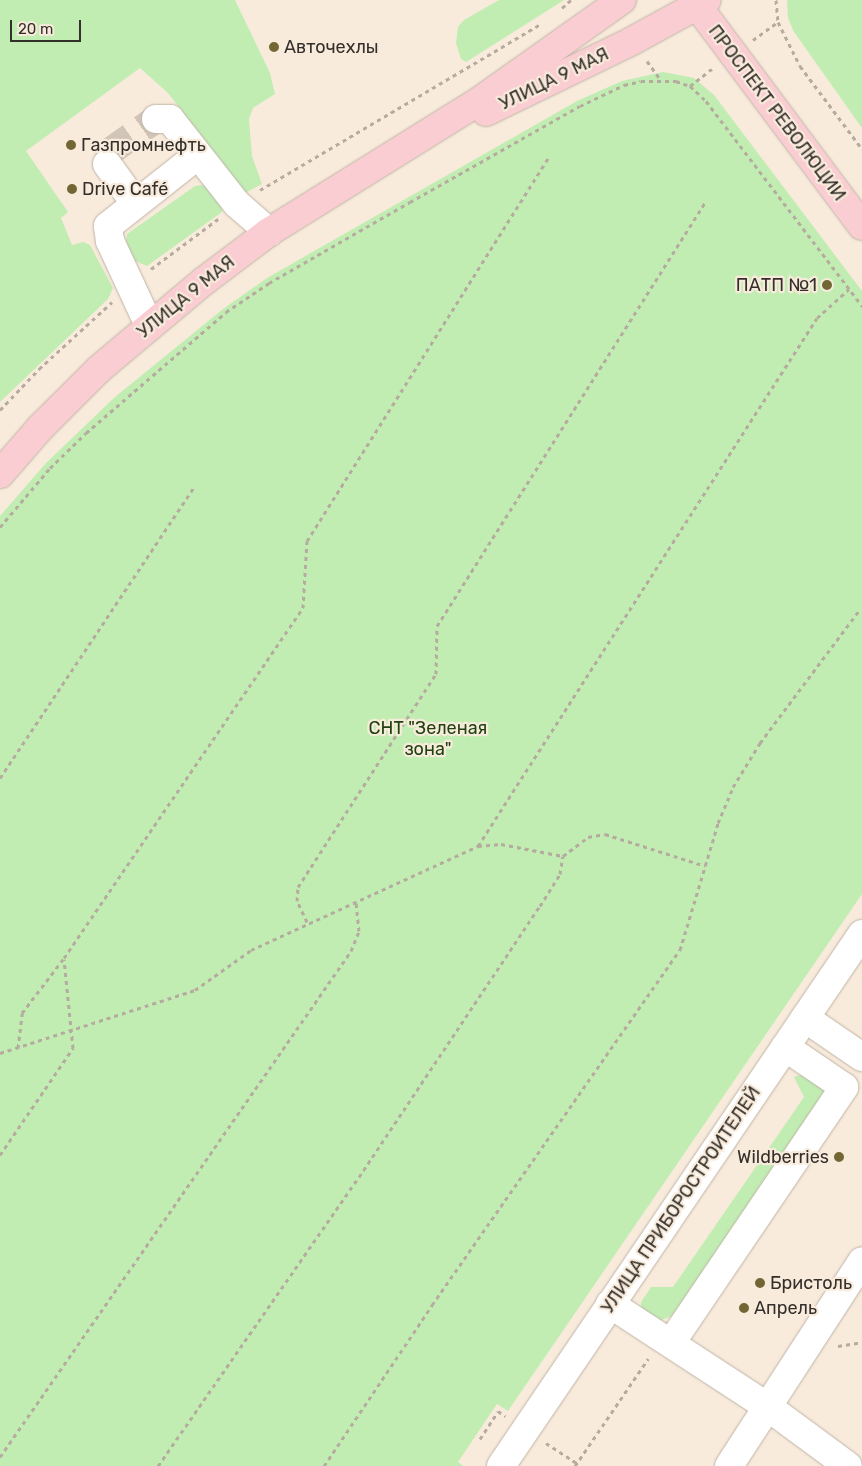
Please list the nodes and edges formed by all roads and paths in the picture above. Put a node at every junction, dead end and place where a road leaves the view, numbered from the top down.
1 (571, 0) edge
2 (622, 0) edge
3 (775, 1) edge
4 (699, 2) edge
5 (557, 12) dead end
6 (546, 21) dead end
7 (156, 119) dead end
8 (862, 149) edge
9 (399, 154) junction
10 (197, 156) junction
11 (548, 158) dead end
12 (107, 164) dead end
13 (706, 201) dead end
14 (135, 203) junction
15 (237, 204) junction
16 (862, 226) edge
17 (269, 232) junction
18 (132, 285) junction
19 (849, 288) junction
20 (862, 306) edge
21 (149, 325) junction
22 (0, 410) edge
23 (0, 474) edge
24 (195, 486) dead end
25 (0, 528) edge
26 (858, 612) dead end
27 (0, 778) edge
28 (478, 846) junction
29 (563, 856) junction
30 (705, 866) junction
31 (356, 903) junction
32 (307, 922) junction
33 (862, 934) edge
34 (64, 958) junction
35 (805, 1018) junction
36 (71, 1030) junction
37 (785, 1047) junction
38 (18, 1048) junction
39 (0, 1054) edge
40 (862, 1056) edge
41 (0, 1155) edge
42 (862, 1261) edge
43 (610, 1304) junction
44 (667, 1340) junction
45 (768, 1406) junction
46 (0, 1457) edge
47 (158, 1466) edge
48 (324, 1466) edge
49 (501, 1466) edge
50 (575, 1466) edge
51 (729, 1466) edge
52 (848, 1466) edge

1 - 5 path
2 - 9 main road, УЛИЦА 9 МАЯ
3 - 8 path
4 - 9 main road, УЛИЦА 9 МАЯ
4 - 16 main road, ПРОСПЕКТ РЕВОЛЮЦИИ
6 - 15 path
7 - 10 street
9 - 17 main road, УЛИЦА 9 МАЯ
10 - 14 street
10 - 15 street
11 - 34 path
12 - 14 street
13 - 32 path
14 - 18 street
15 - 17 street
15 - 18 path
17 - 21 main road, УЛИЦА 9 МАЯ
18 - 21 street
18 - 22 path
19 - 20 path
19 - 25 path
19 - 28 path
21 - 23 main road, УЛИЦА 9 МАЯ
24 - 27 path
26 - 30 path
28 - 29 path
28 - 31 path
29 - 30 path
29 - 47 path
30 - 48 path
31 - 32 path
31 - 46 path
32 - 36 path
33 - 35 street, УЛИЦА ПРИБОРОСТРОИТЕЛЕЙ
34 - 36 path
34 - 38 path
35 - 37 street, УЛИЦА ПРИБОРОСТРОИТЕЛЕЙ
35 - 40 street
36 - 38 path
36 - 41 path
37 - 43 street, УЛИЦА ПРИБОРОСТРОИТЕЛЕЙ
37 - 44 street
38 - 39 path
42 - 45 street
43 - 44 street
43 - 49 street, УЛИЦА ПРИБОРОСТРОИТЕЛЕЙ
44 - 45 street
44 - 50 path
45 - 51 street
45 - 52 street

